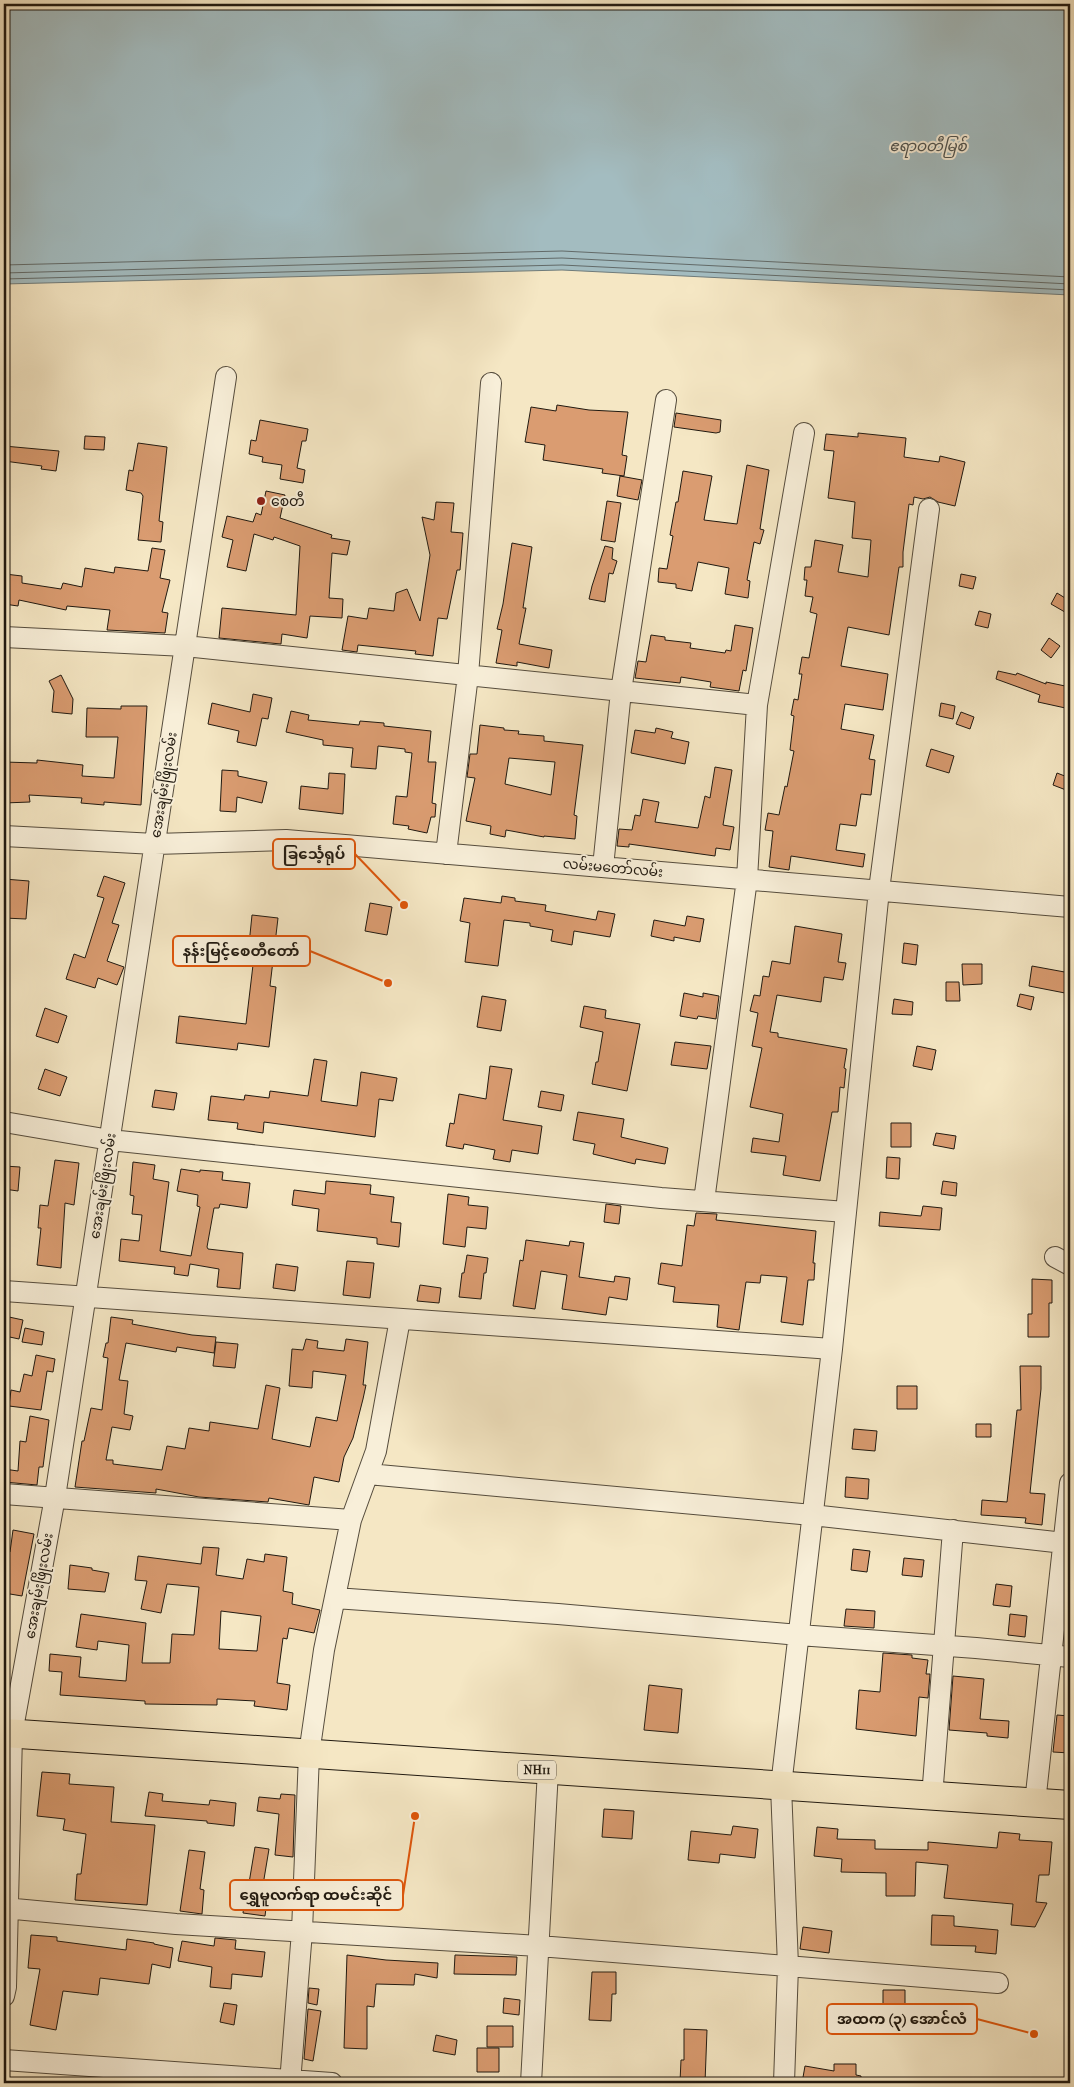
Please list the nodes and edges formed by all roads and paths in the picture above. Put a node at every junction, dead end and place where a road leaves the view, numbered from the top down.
1 (226, 377) dead end
2 (491, 382) dead end
3 (666, 400) dead end
4 (804, 433) dead end
5 (929, 509) dead end
6 (4, 637) edge
7 (185, 646) junction
8 (468, 675) junction
9 (621, 691) junction
10 (757, 705) junction
11 (4, 836) edge
12 (155, 844) junction
13 (446, 854) junction
14 (603, 867) junction
15 (747, 879) junction
16 (879, 890) junction
17 (1070, 907) edge
18 (4, 1122) edge
19 (110, 1140) junction
20 (704, 1201) junction
21 (846, 1212) junction
22 (4, 1291) edge
23 (86, 1298) junction
24 (400, 1319) junction
25 (832, 1349) junction
26 (368, 1474) junction
27 (1070, 1483) edge
28 (4, 1494) edge
29 (55, 1497) junction
30 (812, 1514) junction
31 (351, 1520) junction
32 (953, 1530) junction
33 (1064, 1543) junction
34 (335, 1598) junction
35 (798, 1635) junction
36 (944, 1646) junction
37 (1061, 1656) edge
38 (8, 1734) edge
39 (309, 1754) junction
40 (548, 1770) junction
41 (781, 1786) junction
42 (932, 1797) junction
43 (1035, 1803) junction
44 (1070, 1805) edge
45 (6, 1908) edge
46 (302, 1932) junction
47 (539, 1946) junction
48 (788, 1966) junction
49 (998, 1983) dead end
50 (4, 1996) edge
51 (4, 2060) edge
52 (290, 2082) edge
53 (332, 2083) edge
54 (531, 2083) edge
55 (784, 2083) edge

1 - 7 street, အေးချမ်းဖြိုးလမ်း
2 - 8 street
3 - 9 street
4 - 10 street
5 - 16 street
6 - 7 street
7 - 8 street
7 - 12 street, အေးချမ်းဖြိုးလမ်း
8 - 9 street
8 - 13 street
9 - 10 street
9 - 14 street
10 - 15 street
11 - 12 street, လမ်းမတော်လမ်း
12 - 13 street, လမ်းမတော်လမ်း
12 - 19 street, အေးချမ်းဖြိုးလမ်း
13 - 14 street, လမ်းမတော်လမ်း
14 - 15 street, လမ်းမတော်လမ်း
15 - 16 street, လမ်းမတော်လမ်း
15 - 20 street
16 - 17 street, လမ်းမတော်လမ်း
16 - 21 street
18 - 19 street
19 - 20 street
19 - 23 street, အေးချမ်းဖြိုးလမ်း
20 - 21 street
21 - 25 street
22 - 23 street
23 - 24 street
23 - 29 street, အေးချမ်းဖြိုးလမ်း
24 - 25 street
24 - 26 street
25 - 30 street
26 - 30 street
26 - 31 street
27 - 33 street
28 - 29 street
29 - 31 street
29 - 38 street, အေးချမ်းဖြိုးလမ်း
30 - 32 street
30 - 35 street
31 - 34 street
32 - 33 street
32 - 36 street
33 - 37 street
34 - 35 street
34 - 39 street
35 - 36 street
35 - 41 street
36 - 37 street
36 - 42 street
37 - 43 street
38 - 39 highway, NH11
38 - 45 street, အေးချမ်းဖြိုးလမ်း
39 - 40 highway, NH11
39 - 46 street
40 - 41 highway, NH11
40 - 47 street
41 - 42 highway, NH11
41 - 48 street
42 - 43 highway, NH11
43 - 44 highway, NH11
45 - 46 street
45 - 50 street, အေးချမ်းဖြိုးလမ်း
46 - 47 street
46 - 52 street
47 - 48 street
47 - 54 street
48 - 49 street
48 - 55 street
51 - 52 street
52 - 53 street

